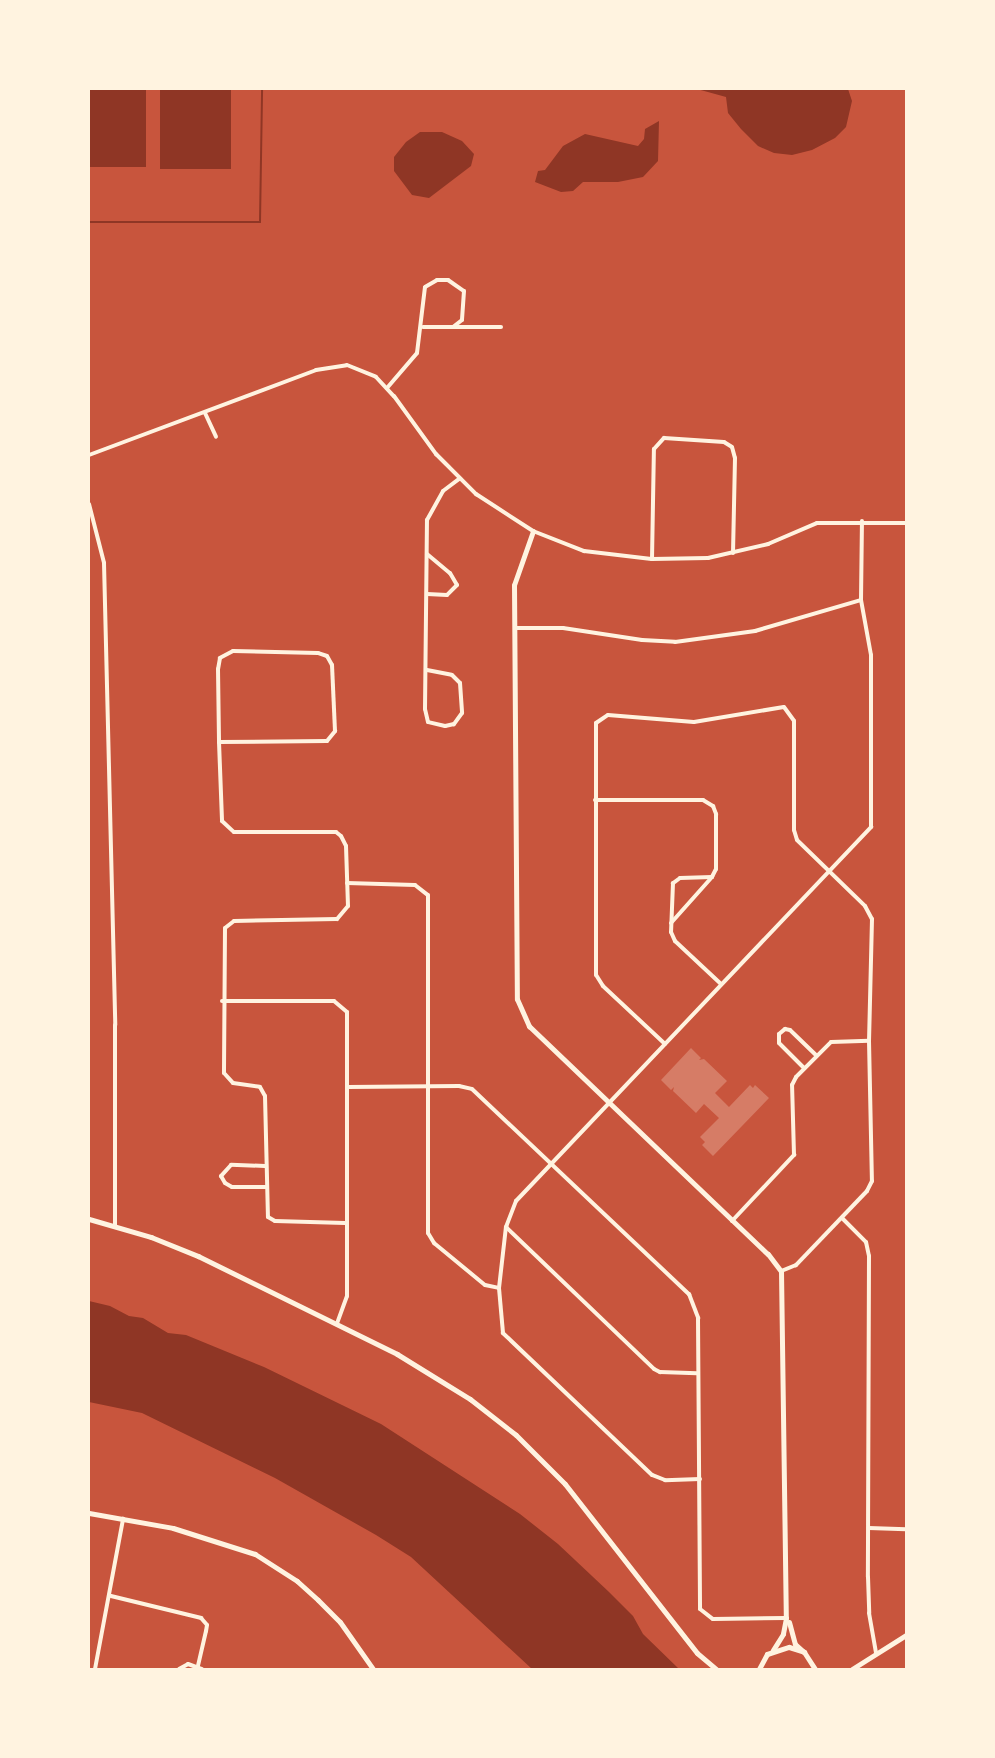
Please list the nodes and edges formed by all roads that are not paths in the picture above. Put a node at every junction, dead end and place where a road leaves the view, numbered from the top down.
1 (423, 326) junction
2 (453, 327) junction
3 (501, 327) dead end
4 (387, 388) junction
5 (205, 413) junction
6 (216, 437) dead end
7 (89, 455) edge
8 (460, 478) junction
9 (89, 504) edge
10 (862, 522) junction
11 (906, 523) edge
12 (533, 531) junction
13 (733, 553) junction
14 (428, 554) junction
15 (652, 559) junction
16 (428, 594) junction
17 (861, 600) junction
18 (515, 628) junction
19 (427, 670) junction
20 (219, 742) junction
21 (595, 800) junction
22 (830, 872) junction
23 (712, 876) junction
24 (347, 883) junction
25 (671, 923) junction
26 (721, 984) junction
27 (222, 1001) junction
28 (869, 1041) junction
29 (664, 1044) junction
30 (816, 1055) junction
31 (804, 1068) junction
32 (428, 1086) junction
33 (348, 1087) junction
34 (609, 1103) junction
35 (551, 1164) junction
36 (265, 1166) junction
37 (266, 1187) junction
38 (842, 1218) junction
39 (89, 1219) edge
40 (732, 1221) junction
41 (345, 1223) junction
42 (115, 1226) junction
43 (506, 1227) junction
44 (781, 1271) junction
45 (498, 1288) junction
46 (337, 1324) junction
47 (697, 1373) junction
48 (700, 1479) junction
49 (89, 1513) edge
50 (123, 1519) junction
51 (869, 1528) junction
52 (906, 1529) edge
53 (786, 1537) junction
54 (111, 1596) junction
55 (786, 1618) junction
56 (906, 1635) edge
57 (773, 1650) junction
58 (804, 1652) junction
59 (876, 1652) junction
60 (200, 1668) edge
61 (758, 1668) edge
62 (816, 1668) edge
63 (95, 1669) edge
64 (179, 1669) edge
65 (373, 1669) edge
66 (716, 1669) edge
67 (852, 1669) edge

1 - 2 street
1 - 2 street
1 - 4 street
2 - 3 street
4 - 5 street
4 - 8 street
5 - 6 street
5 - 7 street
8 - 12 street
8 - 14 street
9 - 42 street
10 - 11 street
10 - 13 street
10 - 17 street
12 - 15 street
12 - 18 street
13 - 15 street
13 - 15 street
14 - 16 street
14 - 16 street
16 - 19 street
17 - 18 street
17 - 22 street
18 - 34 street
19 - 19 street
20 - 20 street
20 - 24 street
21 - 22 street
21 - 23 street
21 - 29 street
22 - 26 street
22 - 28 street
23 - 25 street
23 - 25 street
24 - 27 street
24 - 32 street
25 - 26 street
26 - 29 street
27 - 33 street
27 - 36 street
28 - 30 street
28 - 38 street
29 - 34 street
30 - 31 street
30 - 31 street
31 - 40 street
32 - 33 street
32 - 35 street
32 - 45 street
33 - 41 street
34 - 35 street
34 - 40 street
35 - 43 street
35 - 47 street
36 - 37 street
36 - 37 street
37 - 41 street
38 - 44 street
38 - 51 street
39 - 42 street
40 - 44 street
41 - 46 street
42 - 46 street
43 - 45 street
43 - 47 street
44 - 53 street
45 - 48 street
46 - 66 street
47 - 48 street
48 - 55 street
49 - 50 street
50 - 54 street
50 - 65 street
51 - 52 street
51 - 59 street
53 - 55 street
53 - 58 street
54 - 60 street
54 - 63 street
55 - 57 street
56 - 59 street
57 - 58 street
57 - 61 street
58 - 62 street
59 - 67 street
60 - 64 street

